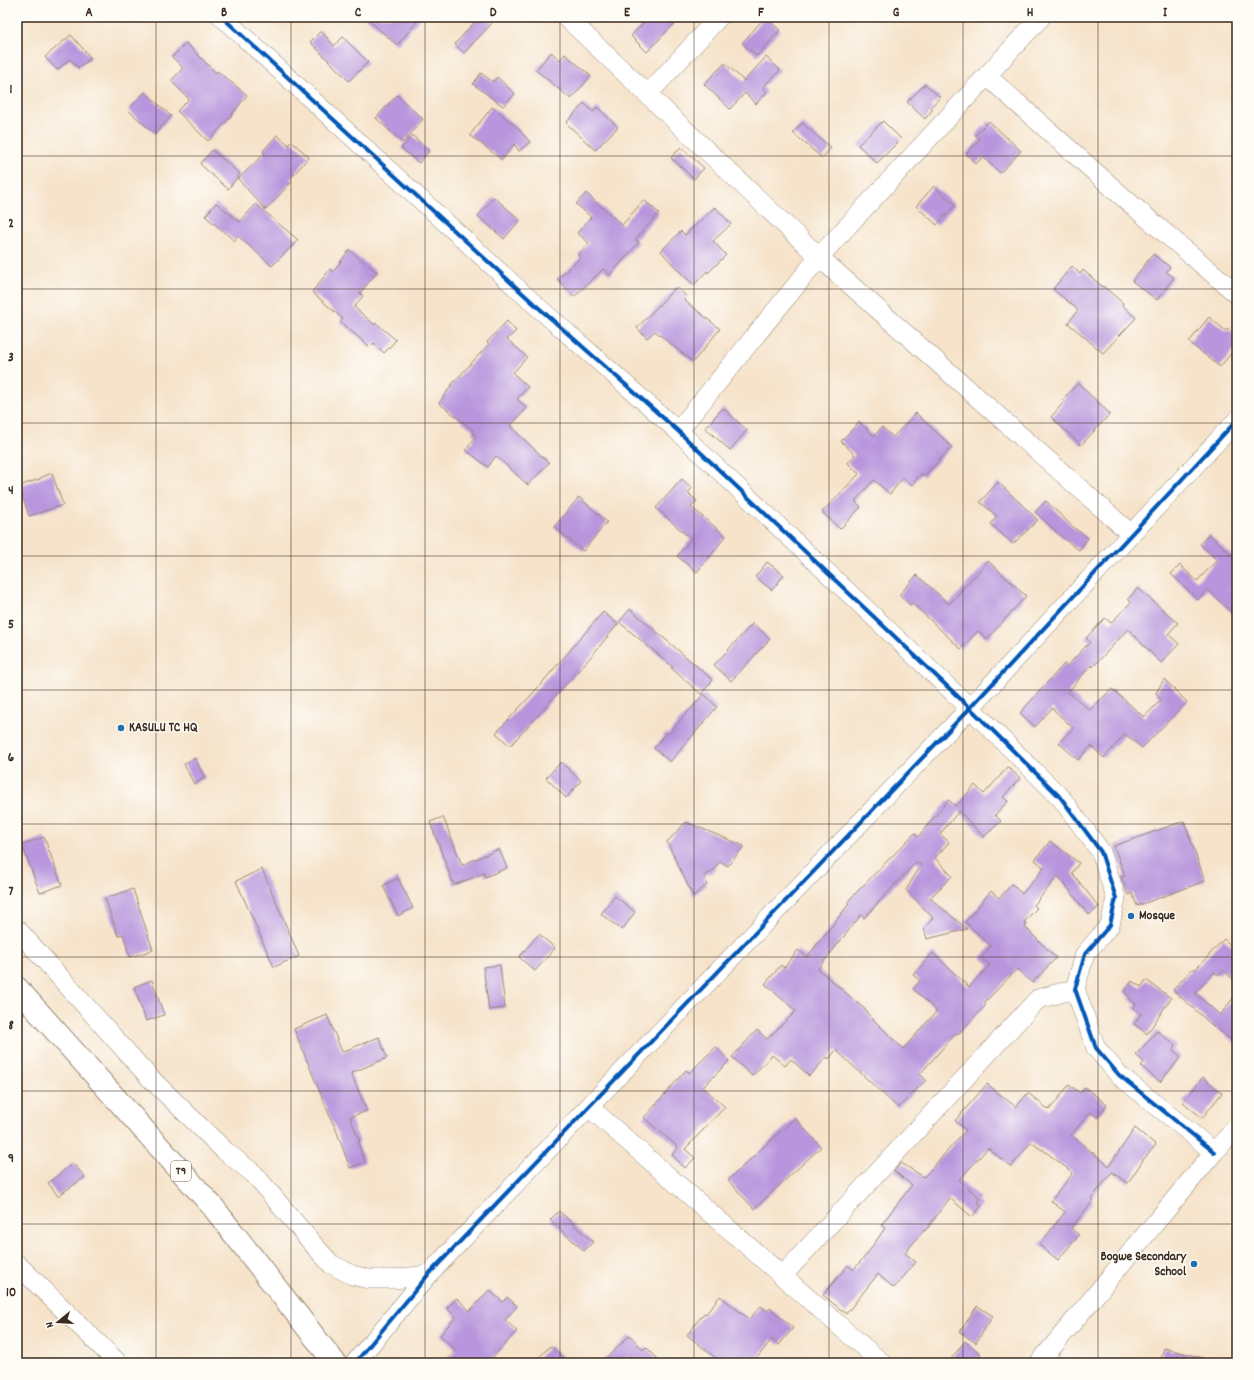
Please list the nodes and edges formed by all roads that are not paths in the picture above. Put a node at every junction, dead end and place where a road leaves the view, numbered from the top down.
1 (222, 17) edge
2 (566, 17) edge
3 (719, 17) edge
4 (1041, 17) edge
5 (987, 76) junction
6 (648, 94) junction
7 (819, 257) junction
8 (1237, 294) edge
9 (1237, 420) edge
10 (678, 431) junction
11 (1131, 534) junction
12 (970, 708) junction
13 (17, 929) edge
14 (17, 988) edge
15 (1075, 989) junction
16 (589, 1107) junction
17 (1237, 1127) edge
18 (1214, 1152) junction
19 (17, 1264) edge
20 (428, 1275) junction
21 (782, 1276) junction
22 (118, 1363) edge
23 (335, 1363) edge
24 (355, 1363) edge
25 (882, 1363) edge
26 (1039, 1363) edge

1 - 10 street
2 - 6 street
3 - 6 street
4 - 5 street
5 - 7 street
5 - 8 street
6 - 7 street
7 - 10 street
7 - 11 street
9 - 11 street
10 - 12 street
11 - 12 street
12 - 15 street
12 - 16 street
13 - 20 street
14 - 23 highway, T9
15 - 18 street
15 - 21 street
16 - 20 street
16 - 21 street
17 - 18 street
18 - 26 street
19 - 22 street
20 - 24 street
21 - 25 street

